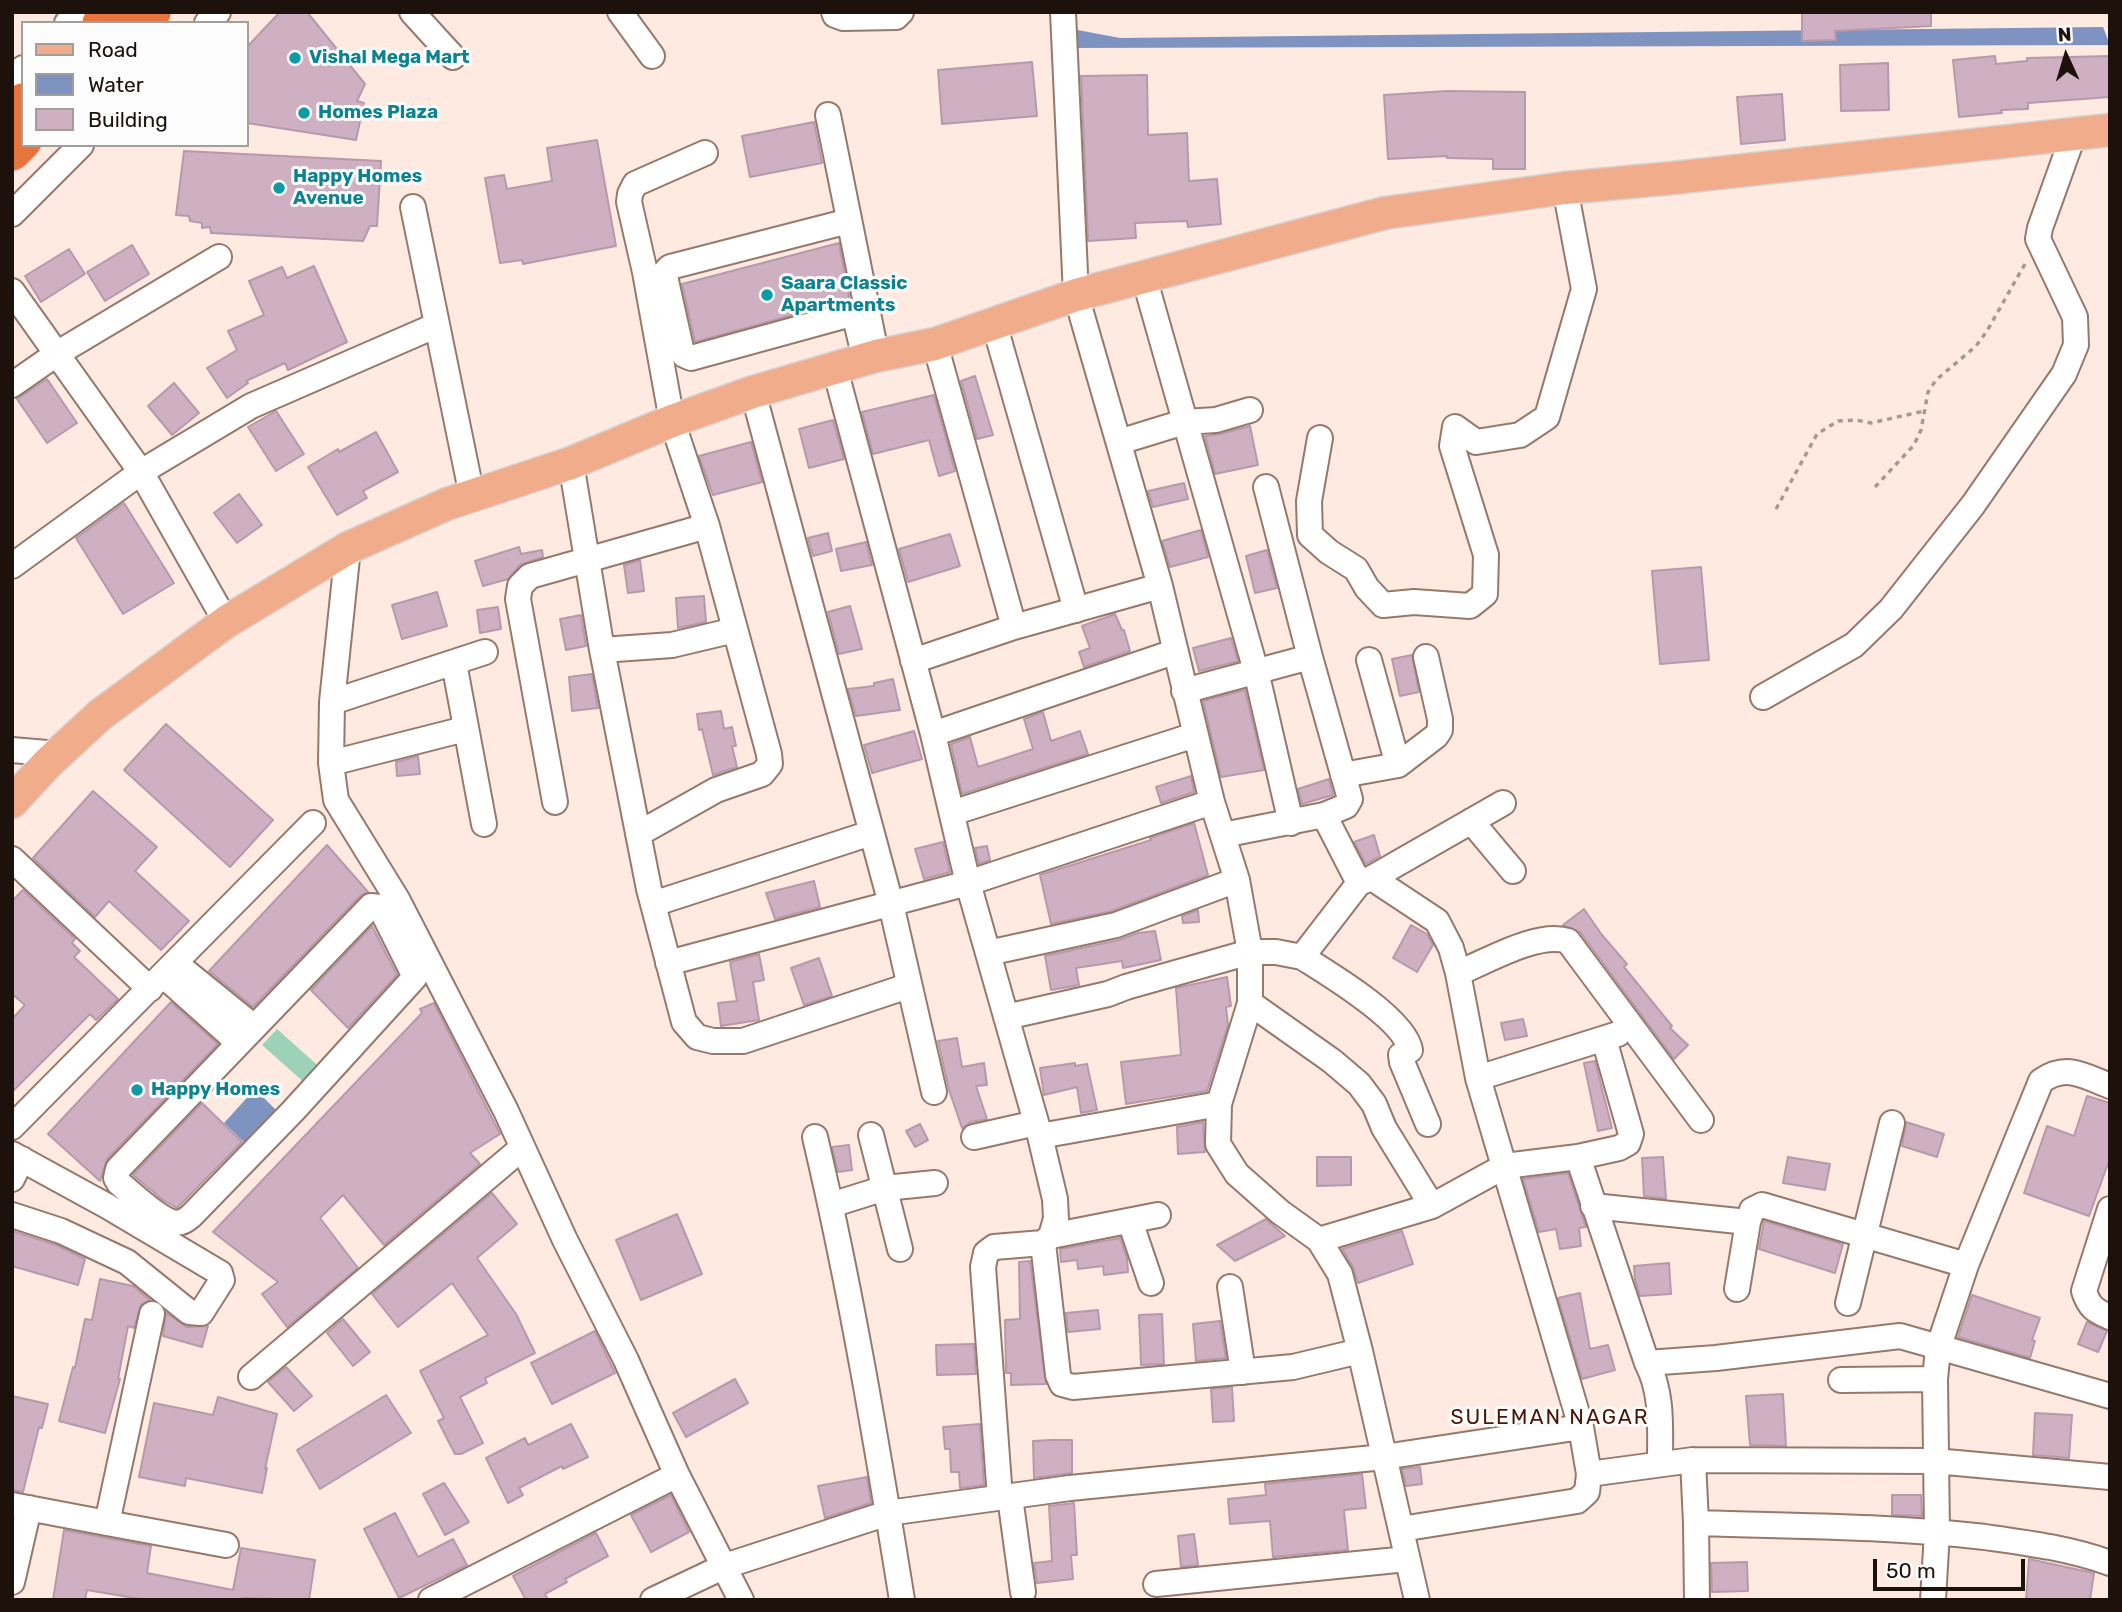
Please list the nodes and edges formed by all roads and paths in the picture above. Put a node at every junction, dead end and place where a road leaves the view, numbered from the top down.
1 (412, 12) edge
2 (620, 12) edge
3 (834, 12) edge
4 (901, 12) edge
5 (1063, 18) edge
6 (652, 56) dead end
7 (453, 57) dead end
8 (828, 115) dead end
9 (2110, 130) edge
10 (2073, 136) junction
11 (79, 147) edge
12 (705, 153) dead end
13 (1565, 188) junction
14 (413, 207) dead end
15 (12, 214) edge
16 (849, 221) junction
17 (2038, 239) junction
18 (219, 257) dead end
19 (1144, 278) junction
20 (12, 291) edge
21 (1076, 295) junction
22 (993, 323) junction
23 (436, 325) junction
24 (935, 344) junction
25 (58, 353) junction
26 (871, 358) junction
27 (835, 369) junction
28 (12, 385) edge
29 (753, 392) junction
30 (1250, 410) dead end
31 (1924, 411) junction
32 (672, 421) junction
33 (1184, 422) junction
34 (1320, 438) dead end
35 (1119, 442) junction
36 (571, 463) junction
37 (141, 472) junction
38 (1266, 487) dead end
39 (1875, 487) dead end
40 (472, 496) junction
41 (1776, 509) dead end
42 (707, 526) junction
43 (348, 548) junction
44 (587, 560) junction
45 (12, 566) edge
46 (1160, 586) junction
47 (1076, 610) junction
48 (226, 622) junction
49 (1014, 627) junction
50 (735, 630) junction
51 (603, 650) junction
52 (485, 652) dead end
53 (1174, 652) junction
54 (1426, 656) dead end
55 (1310, 657) junction
56 (1369, 660) dead end
57 (913, 661) junction
58 (454, 663) junction
59 (1256, 671) junction
60 (1184, 691) junction
61 (1763, 698) dead end
62 (332, 702) junction
63 (465, 729) junction
64 (933, 734) junction
65 (1195, 735) junction
66 (12, 750) edge
67 (58, 754) junction
68 (331, 763) junction
69 (1398, 765) junction
70 (1343, 775) junction
71 (12, 802) edge
72 (555, 802) dead end
73 (1212, 802) junction
74 (1503, 803) dead end
75 (952, 813) junction
76 (1324, 815) junction
77 (1471, 821) junction
78 (1291, 822) junction
79 (313, 823) dead end
80 (484, 824) dead end
81 (871, 833) junction
82 (638, 834) junction
83 (1223, 835) junction
84 (12, 859) edge
85 (1513, 871) dead end
86 (1237, 880) junction
87 (1365, 880) junction
88 (968, 883) junction
89 (653, 904) junction
90 (891, 904) junction
91 (988, 953) junction
92 (1250, 953) junction
93 (1302, 957) junction
94 (668, 962) junction
95 (1458, 973) junction
96 (163, 976) junction
97 (908, 986) junction
98 (1250, 1003) junction
99 (1006, 1017) junction
100 (1634, 1028) junction
101 (246, 1035) junction
102 (1604, 1039) junction
103 (1478, 1078) junction
104 (2110, 1086) edge
105 (933, 1093) dead end
106 (1219, 1104) junction
107 (1701, 1120) dead end
108 (1892, 1123) dead end
109 (1428, 1124) dead end
110 (12, 1127) edge
111 (1038, 1130) junction
112 (871, 1135) dead end
113 (974, 1137) dead end
114 (815, 1138) dead end
115 (522, 1148) junction
116 (1578, 1157) junction
117 (1505, 1166) junction
118 (14, 1169) edge
119 (935, 1183) dead end
120 (886, 1188) junction
121 (831, 1205) junction
122 (1432, 1206) junction
123 (1593, 1206) junction
124 (2110, 1210) edge
125 (12, 1215) edge
126 (1158, 1215) dead end
127 (1130, 1221) junction
128 (1748, 1222) junction
129 (1864, 1234) junction
130 (1047, 1240) junction
131 (1319, 1240) junction
132 (900, 1249) dead end
133 (1966, 1265) junction
134 (1151, 1283) dead end
135 (1230, 1287) dead end
136 (1737, 1289) dead end
137 (1848, 1303) dead end
138 (152, 1314) dead end
139 (2110, 1317) edge
140 (1938, 1349) junction
141 (1360, 1351) junction
142 (1647, 1363) junction
143 (1243, 1372) junction
144 (251, 1377) dead end
145 (1841, 1380) dead end
146 (1934, 1380) junction
147 (2110, 1396) edge
148 (1581, 1427) junction
149 (1384, 1457) junction
150 (1693, 1460) junction
151 (1935, 1461) junction
152 (1660, 1463) junction
153 (1589, 1474) junction
154 (677, 1475) junction
155 (2110, 1477) edge
156 (1005, 1498) junction
157 (20, 1507) edge
158 (888, 1513) junction
159 (107, 1523) junction
160 (1696, 1523) junction
161 (1401, 1529) junction
162 (1937, 1532) junction
163 (226, 1545) dead end
164 (1406, 1559) junction
165 (2110, 1563) edge
166 (724, 1566) junction
167 (12, 1582) edge
168 (1156, 1584) dead end
169 (1023, 1592) dead end
170 (1936, 1599) edge
171 (431, 1600) edge
172 (653, 1600) edge
173 (741, 1600) edge
174 (902, 1600) edge
175 (1417, 1600) edge
176 (1696, 1600) edge

1 - 7 street
2 - 6 street
3 - 4 street
5 - 21 street
8 - 16 street
9 - 10 main road
10 - 13 main road
10 - 17 street
11 - 15 street
12 - 32 street
13 - 19 main road
13 - 34 street
14 - 23 street
16 - 26 street
16 - 26 street
17 - 31 path
17 - 61 street
18 - 25 street
19 - 21 main road
19 - 33 street
20 - 25 street
21 - 22 main road
21 - 35 street
22 - 24 main road
22 - 47 street
23 - 37 street
23 - 40 street
24 - 26 main road
24 - 49 street
25 - 28 street
25 - 37 street
26 - 27 main road
27 - 29 main road
27 - 57 street
29 - 32 main road
29 - 81 street
30 - 33 street
31 - 39 path
31 - 41 path
32 - 36 main road
32 - 42 street
33 - 35 street
33 - 59 street
35 - 46 street
36 - 40 main road
36 - 44 street
37 - 45 street
37 - 48 street
38 - 55 street
40 - 43 main road
42 - 44 street
42 - 50 street
43 - 48 main road
43 - 62 street
44 - 51 street
44 - 72 street
46 - 47 street
46 - 53 street
47 - 49 street
48 - 67 main road
49 - 57 street
50 - 51 street
50 - 82 street
51 - 82 street
52 - 58 street
53 - 60 street
53 - 64 street
54 - 69 street
55 - 59 street
55 - 70 street
56 - 69 street
57 - 64 street
58 - 62 street
58 - 63 street
59 - 60 street
59 - 78 street
60 - 65 street
62 - 68 street
63 - 68 street
63 - 80 street
64 - 75 street
65 - 73 street
65 - 75 street
66 - 67 street
67 - 71 main road
68 - 115 street
69 - 70 street
70 - 76 street
73 - 83 street
73 - 88 street
74 - 77 street
75 - 88 street
76 - 78 street
76 - 87 street
77 - 85 street
77 - 87 street
78 - 83 street
79 - 96 street
81 - 89 street
81 - 90 street
82 - 89 street
83 - 86 street
84 - 96 street
86 - 91 street
86 - 92 street
87 - 93 street
87 - 95 street
88 - 90 street
88 - 91 street
89 - 94 street
90 - 94 street
90 - 97 street
91 - 99 street
92 - 93 street
92 - 98 street
92 - 99 street
93 - 109 street
94 - 97 street
95 - 100 street
95 - 103 street
96 - 101 street
96 - 110 street
97 - 105 street
98 - 106 street
98 - 122 street
99 - 111 street
100 - 102 street
100 - 107 street
101 - 101 street
102 - 103 street
102 - 116 street
103 - 117 street
104 - 133 street
106 - 111 street
106 - 131 street
108 - 129 street
111 - 113 street
111 - 130 street
112 - 120 street
114 - 121 street
115 - 144 street
115 - 154 street
116 - 117 street
116 - 123 street
117 - 122 street
117 - 148 street
118 - 125 street
119 - 120 street
120 - 121 street
120 - 132 street
121 - 158 street
122 - 131 street
123 - 128 street
123 - 142 street
124 - 139 street
126 - 127 street
127 - 130 street
127 - 134 street
128 - 129 street
128 - 136 street
129 - 133 street
129 - 137 street
130 - 143 street
130 - 156 street
131 - 141 street
133 - 140 street
135 - 143 street
138 - 159 street
140 - 142 street
140 - 146 street
140 - 147 street
141 - 143 street
141 - 149 street
142 - 152 street
145 - 146 street
146 - 151 street
148 - 149 street
148 - 153 street
149 - 156 street
149 - 161 street
150 - 151 street
150 - 152 street
150 - 160 street
151 - 155 street
151 - 162 street
152 - 153 street
153 - 161 street
154 - 166 street
154 - 171 street
156 - 158 street
156 - 169 street
157 - 159 street
157 - 167 street
158 - 166 street
158 - 174 street
159 - 163 street
160 - 162 street
160 - 176 street
161 - 164 street
162 - 165 street
162 - 170 street
164 - 168 street
164 - 175 street
166 - 172 street
166 - 173 street

